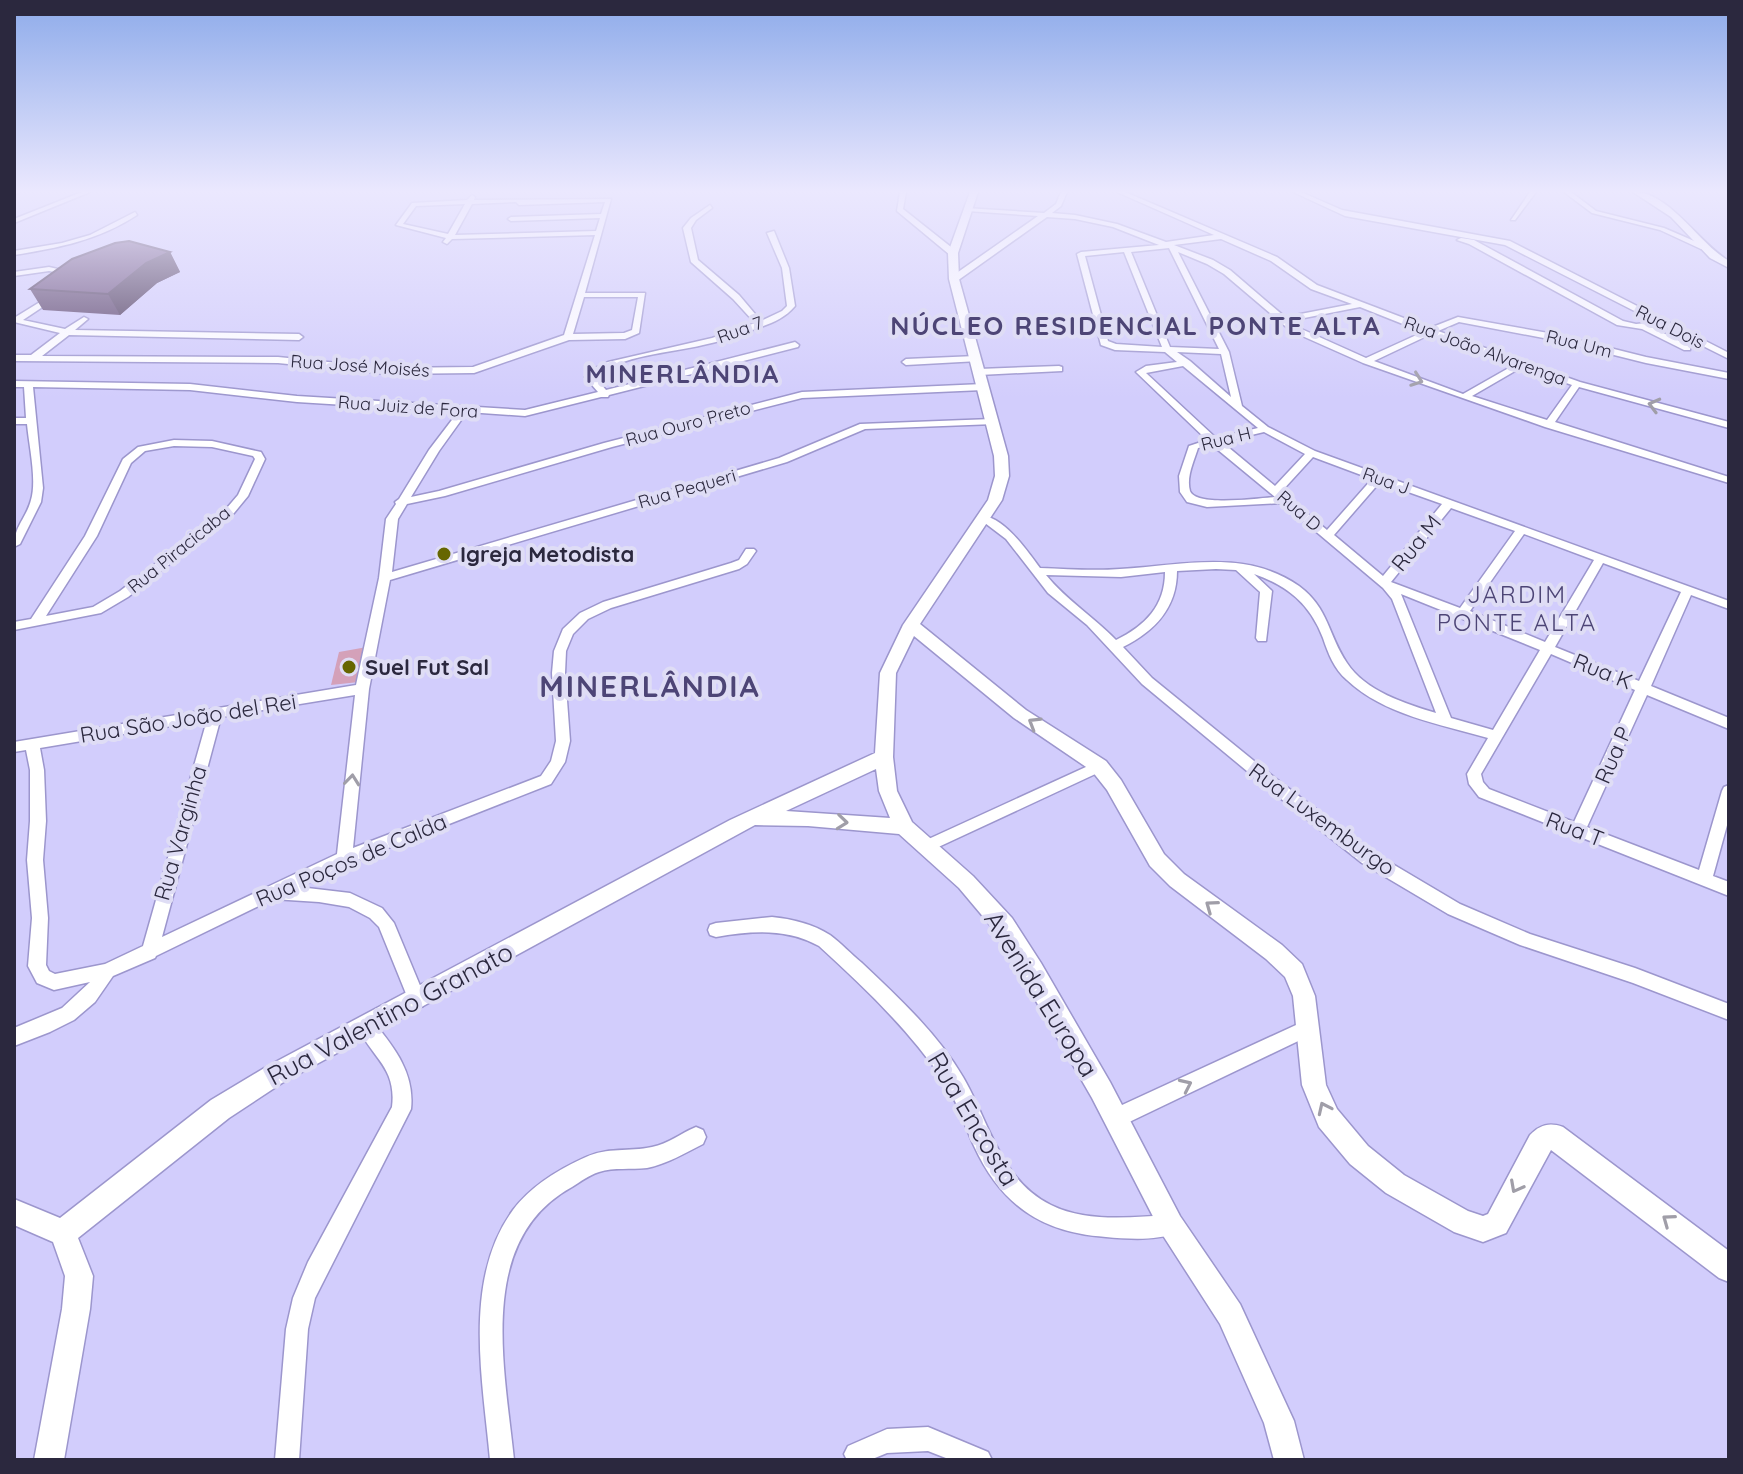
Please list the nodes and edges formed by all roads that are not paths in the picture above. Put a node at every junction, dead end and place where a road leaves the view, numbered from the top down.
1 (591, 261) edge
2 (695, 261) edge
3 (786, 261) edge
4 (953, 261) edge
5 (978, 261) edge
6 (1083, 261) edge
7 (1131, 261) edge
8 (1178, 261) edge
9 (1203, 261) edge
10 (1277, 261) edge
11 (1506, 261) edge
12 (1543, 261) edge
13 (954, 273) junction
14 (14, 274) edge
15 (581, 295) junction
16 (1361, 305) junction
17 (84, 319) dead end
18 (16, 320) edge
19 (1281, 320) junction
20 (759, 323) junction
21 (1661, 324) junction
22 (1643, 326) junction
23 (67, 332) junction
24 (1432, 332) junction
25 (568, 337) junction
26 (795, 345) dead end
27 (1687, 348) dead end
28 (1167, 349) junction
29 (1225, 352) junction
30 (1729, 356) edge
31 (14, 358) edge
32 (33, 358) junction
33 (976, 359) junction
34 (278, 360) junction
35 (1366, 361) junction
36 (906, 362) dead end
37 (1187, 363) junction
38 (1520, 365) junction
39 (1059, 369) dead end
40 (979, 372) junction
41 (1729, 376) edge
42 (14, 384) edge
43 (28, 384) junction
44 (1577, 384) junction
45 (983, 387) junction
46 (605, 395) junction
47 (1464, 397) junction
48 (1238, 405) junction
49 (463, 411) junction
50 (14, 421) edge
51 (32, 421) junction
52 (992, 422) junction
53 (1548, 425) junction
54 (1729, 425) edge
55 (1265, 429) junction
56 (1213, 440) junction
57 (1311, 453) junction
58 (1728, 477) edge
59 (1378, 478) junction
60 (1279, 496) junction
61 (400, 502) junction
62 (1448, 504) junction
63 (985, 518) junction
64 (1521, 530) junction
65 (1328, 536) junction
66 (14, 544) edge
67 (750, 551) dead end
68 (1600, 559) junction
69 (1238, 566) junction
70 (1171, 569) junction
71 (1036, 571) junction
72 (385, 578) junction
73 (1385, 584) junction
74 (1687, 591) junction
75 (1729, 605) edge
76 (1463, 613) junction
77 (35, 622) junction
78 (911, 625) junction
79 (14, 626) edge
80 (1262, 638) dead end
81 (1115, 646) junction
82 (1550, 649) junction
83 (1643, 688) junction
84 (362, 689) junction
85 (215, 714) junction
86 (1445, 719) junction
87 (1729, 724) edge
88 (1497, 736) junction
89 (32, 744) junction
90 (14, 747) edge
91 (884, 757) junction
92 (1099, 766) junction
93 (1729, 791) edge
94 (800, 795) junction
95 (808, 818) junction
96 (737, 825) junction
97 (904, 827) junction
98 (1578, 831) junction
99 (927, 846) junction
100 (344, 858) junction
101 (1704, 879) junction
102 (1729, 889) edge
103 (271, 893) junction
104 (716, 930) dead end
105 (149, 953) junction
106 (107, 971) junction
107 (417, 1000) junction
108 (1729, 1012) edge
109 (366, 1026) junction
110 (1309, 1027) junction
111 (14, 1037) edge
112 (1116, 1118) junction
113 (696, 1137) dead end
114 (14, 1212) edge
115 (1171, 1225) junction
116 (63, 1233) junction
117 (1729, 1268) edge
118 (856, 1454) dead end
119 (49, 1460) edge
120 (287, 1460) edge
121 (502, 1460) edge
122 (980, 1460) edge
123 (1289, 1460) edge

1 - 15 street
2 - 20 street
3 - 20 street, Rua 7
4 - 13 street
5 - 13 street
6 - 28 street
7 - 28 street
8 - 29 street
9 - 19 street
10 - 16 street, Rua João Alvarenga
11 - 22 street
12 - 21 street, Rua Dois
13 - 33 street
14 - 18 street
15 - 25 street
15 - 25 street, Rua José Moisés
16 - 19 street
16 - 24 street, Rua João Alvarenga
17 - 23 street
18 - 23 street
19 - 35 street
20 - 46 street, Rua 7
21 - 22 street
21 - 30 street, Rua Dois
22 - 27 street
23 - 32 street
23 - 34 street
24 - 35 street, Rua Um
24 - 38 street, Rua João Alvarenga
24 - 41 street, Rua Um
25 - 34 street, Rua José Moisés
26 - 46 street, Rua Juiz de Fora
28 - 29 street
28 - 37 street, Rua J
29 - 48 street
31 - 32 street, Rua José Moisés
32 - 34 street, Rua José Moisés
33 - 36 street
33 - 40 street
35 -> 47 street
37 - 48 street, Rua J
37 - 56 street, Rua D
38 - 44 street, Rua João Alvarenga
38 - 47 street
39 - 40 street
40 - 45 street
42 - 43 street, Rua Juiz de Fora
43 - 49 street, Rua Juiz de Fora
43 - 51 street
44 - 53 street
54 -> 44 street, Rua João Alvarenga
45 - 52 street
45 - 61 street, Rua Ouro Preto
46 - 49 street, Rua Juiz de Fora
47 - 53 street
48 - 55 street, Rua J
49 - 61 street
50 - 51 street
51 - 66 street
52 - 63 street, Avenida Europa
52 - 72 street, Rua Pequeri
53 - 58 street
55 - 56 street, Rua H
55 - 57 street, Rua J
56 - 60 street, Rua D
56 - 60 street, Rua H
57 - 59 street, Rua J
57 - 60 street
59 - 62 street, Rua J
59 - 65 street
60 - 65 street, Rua D
61 - 72 street
62 - 64 street, Rua J
62 - 73 street, Rua M
63 - 71 street, Rua Luxemburgo
63 - 78 street, Avenida Europa
64 - 68 street, Rua J
64 - 76 street
65 - 73 street, Rua D
67 - 100 street, Rua Poços de Calda
68 - 74 street, Rua J
68 - 82 street, Rua T
69 - 70 street
69 - 80 street
69 - 86 street
70 - 71 street
70 - 81 street
71 - 81 street, Rua Luxemburgo
72 - 84 street
73 - 76 street, Rua K
73 - 86 street, Rua D
74 - 75 street, Rua J
74 - 83 street, Rua P
76 - 82 street, Rua K
77 - 77 street, Rua Piracicaba
77 - 79 street
78 - 91 street, Avenida Europa
92 -> 78 street
81 - 108 street, Rua Luxemburgo
82 - 83 street, Rua K
82 - 88 street, Rua T
83 - 87 street, Rua K
83 - 98 street, Rua P
84 - 85 street, Rua São João del Rei
100 -> 84 street
85 - 89 street, Rua São João del Rei
85 - 105 street, Rua Varginha
86 - 88 street
88 - 98 street, Rua T
89 - 90 street, Rua São João del Rei
89 - 106 street, Rua Poços de Calda
91 - 94 street, Rua Valentino Granato
91 - 97 street, Avenida Europa
92 - 99 street
110 -> 92 street
93 - 101 street
94 - 95 street
94 - 96 street, Rua Valentino Granato
95 - 96 street, Rua Valentino Granato
95 -> 97 street, Rua Valentino Granato
96 - 107 street, Rua Valentino Granato
97 - 99 street, Avenida Europa
98 - 101 street, Rua T
99 - 112 street, Avenida Europa
100 - 103 street, Rua Poços de Calda
101 - 102 street, Rua T
103 - 105 street, Rua Poços de Calda
103 - 107 street
104 - 115 street, Rua Encosta
105 - 106 street, Rua Poços de Calda
106 - 111 street
107 - 109 street, Rua Valentino Granato
109 - 116 street, Rua Valentino Granato
109 - 120 street
112 -> 110 street
117 -> 110 street
112 - 115 street, Avenida Europa
113 - 121 street
114 - 116 street
115 - 123 street, Avenida Europa
116 - 119 street
118 - 122 street

